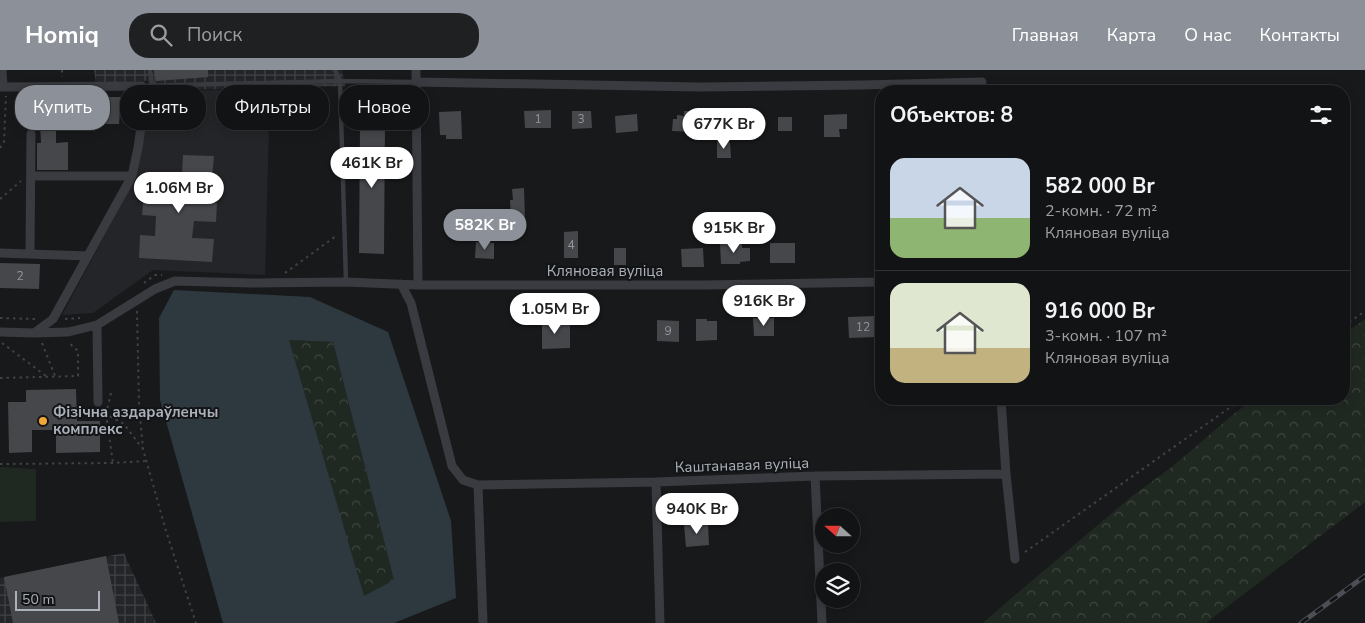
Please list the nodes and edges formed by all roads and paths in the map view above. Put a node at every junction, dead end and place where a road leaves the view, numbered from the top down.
1 (2, 70) edge
2 (150, 70) edge
3 (335, 70) edge
4 (416, 70) edge
5 (340, 81) junction
6 (416, 82) junction
7 (982, 82) dead end
8 (152, 85) edge
9 (190, 85) edge
10 (120, 86) edge
11 (3, 87) edge
12 (140, 130) edge
13 (31, 134) dead end
14 (0, 148) edge
15 (31, 175) junction
16 (132, 176) junction
17 (0, 199) edge
18 (0, 253) edge
19 (30, 253) junction
20 (88, 256) junction
21 (346, 282) junction
22 (875, 282) edge
23 (400, 284) junction
24 (418, 285) junction
25 (137, 301) junction
26 (1365, 311) edge
27 (1350, 322) edge
28 (97, 324) junction
29 (0, 332) edge
30 (34, 333) junction
31 (0, 341) edge
32 (41, 341) dead end
33 (67, 341) dead end
34 (47, 377) junction
35 (55, 377) junction
36 (0, 378) edge
37 (112, 393) dead end
38 (98, 402) dead end
39 (1001, 405) edge
40 (1233, 405) edge
41 (106, 414) junction
42 (143, 449) junction
43 (146, 461) junction
44 (113, 463) junction
45 (0, 464) edge
46 (1006, 474) junction
47 (815, 476) junction
48 (656, 482) junction
49 (478, 486) junction
50 (1015, 559) joint
51 (196, 623) edge
52 (483, 623) edge
53 (660, 623) edge
54 (822, 623) edge

1 - 11 street
2 - 8 lane
3 - 5 lane
4 - 6 street
5 - 6 lane
5 - 9 lane
5 - 21 lane
6 - 7 street
6 - 24 street
10 - 11 street
11 - 14 path
12 - 16 street
13 - 15 street
15 - 16 street
15 - 17 path
15 - 19 street
16 - 20 street
18 - 19 street
19 - 20 street
20 - 30 street
21 - 23 street, Кляновая вуліца
21 - 25 street, Кляновая вуліца
22 - 24 street, Кляновая вуліца
23 - 24 street, Кляновая вуліца
23 - 49 street
25 - 28 street, Кляновая вуліца
25 - 42 path
26 - 27 path
28 - 30 street, Кляновая вуліца
28 - 38 street
29 - 30 street, Кляновая вуліца
31 - 34 path
32 - 35 path
33 - 35 path
34 - 35 path
34 - 36 path
37 - 41 path
39 - 46 street
40 - 50 path
41 - 42 path
41 - 44 path
42 - 43 path
43 - 44 path
43 - 51 path
44 - 45 path
46 - 47 street, Каштанавая вуліца
46 - 50 street
47 - 48 street, Каштанавая вуліца
47 - 54 street
48 - 49 street, Каштанавая вуліца
48 - 53 street
49 - 52 street

